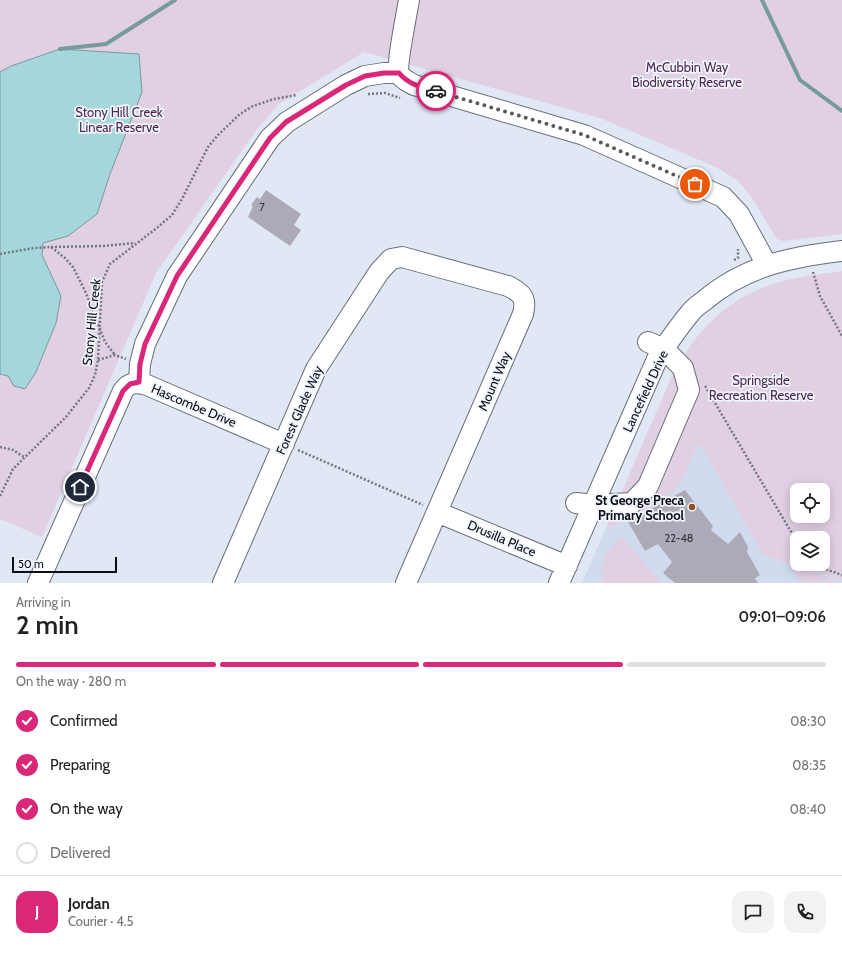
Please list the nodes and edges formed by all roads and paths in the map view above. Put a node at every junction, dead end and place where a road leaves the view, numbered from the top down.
1 (409, 0) edge
2 (399, 73) junction
3 (301, 94) dead end
4 (366, 94) dead end
5 (403, 98) dead end
6 (735, 242) dead end
7 (136, 243) junction
8 (51, 247) junction
9 (842, 251) edge
10 (0, 254) edge
11 (810, 256) junction
12 (402, 257) joint
13 (732, 262) dead end
14 (767, 265) junction
15 (99, 326) junction
16 (842, 336) edge
17 (656, 345) junction
18 (115, 355) dead end
19 (139, 382) junction
20 (703, 382) dead end
21 (0, 447) edge
22 (290, 447) junction
23 (24, 457) junction
24 (0, 496) edge
25 (585, 504) junction
26 (430, 509) junction
27 (791, 531) edge
28 (830, 571) edge
29 (563, 574) edge
30 (842, 575) edge
31 (38, 583) edge
32 (223, 583) edge
33 (406, 583) edge

1 - 2 street
2 - 14 street
2 - 19 street
3 - 7 path, Stony Hill Creek
4 - 5 path
6 - 13 path
7 - 8 path
7 - 15 path, Stony Hill Creek
8 - 10 path
8 - 15 path
9 - 11 street, Lancefield Drive
11 - 14 street, Lancefield Drive
11 - 16 path
12 - 22 street, Forest Glade Way
12 - 26 street, Mount Way
14 - 17 street, Lancefield Drive
15 - 18 path
15 - 23 path, Stony Hill Creek
17 - 25 street, Lancefield Drive
17 - 25 street
19 - 22 street, Hascombe Drive
19 - 31 street, Hascombe Drive
20 - 27 path
21 - 23 path
22 - 26 path
22 - 32 street, Forest Glade Way
23 - 24 path, Stony Hill Creek
25 - 29 street, Lancefield Drive
26 - 29 street, Drusilla Place
26 - 33 street, Mount Way
28 - 30 path

